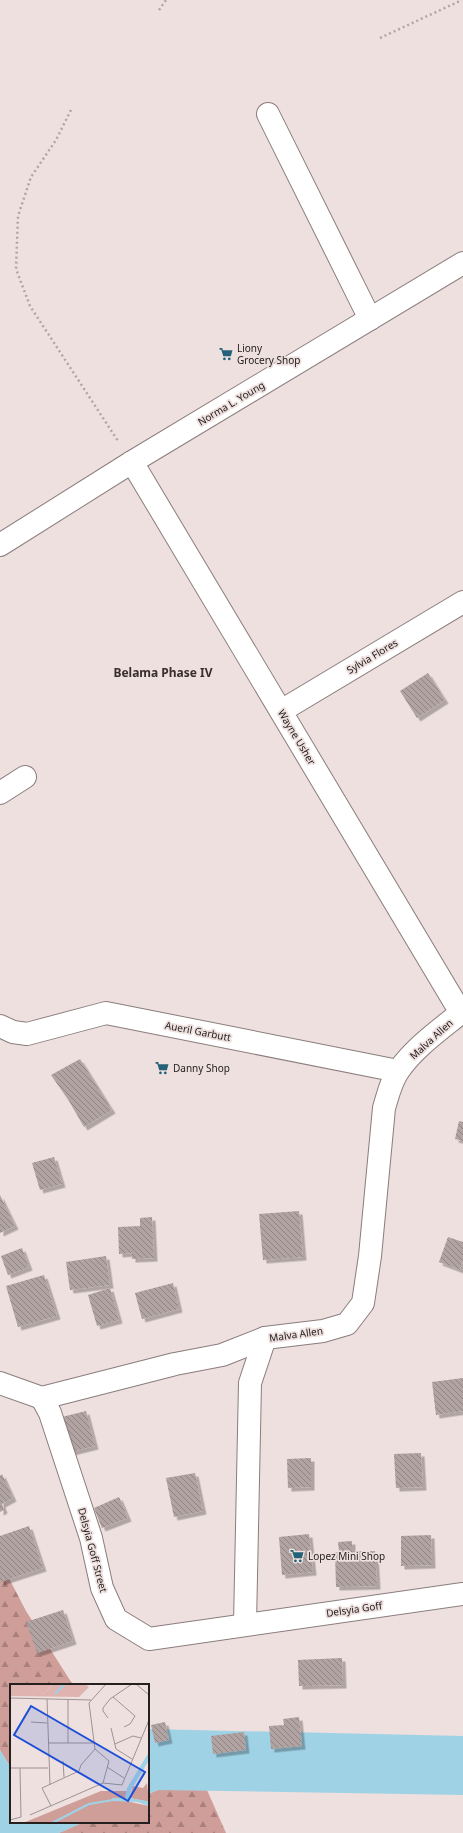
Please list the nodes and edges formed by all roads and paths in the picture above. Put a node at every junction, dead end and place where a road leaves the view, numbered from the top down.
1 (166, 0) edge
2 (462, 0) edge
3 (159, 10) dead end
4 (380, 38) dead end
5 (71, 110) dead end
6 (268, 114) dead end
7 (463, 263) edge
8 (370, 319) junction
9 (132, 462) junction
10 (0, 545) edge
11 (463, 602) edge
12 (281, 711) junction
13 (25, 777) dead end
14 (0, 793) edge
15 (462, 1012) edge
16 (0, 1026) edge
17 (398, 1071) junction
18 (265, 1338) junction
19 (0, 1383) edge
20 (42, 1398) junction
21 (463, 1594) edge
22 (245, 1624) junction

1 - 3 path
2 - 4 path
5 - 9 path
6 - 8 street
7 - 8 street, Norma L. Young
8 - 9 street, Norma L. Young
9 - 10 street, Norma L. Young
9 - 12 street, Wayne Usher
11 - 12 street, Sylvia Flores
12 - 15 street, Wayne Usher
13 - 14 street
15 - 17 street, Malva Allen
16 - 17 street, Aueril Garbutt
17 - 18 street, Malva Allen
18 - 20 street, Malva Allen
18 - 22 street
19 - 20 street
20 - 22 street, Delsyia Goff Street
21 - 22 street, Delsyia Goff

